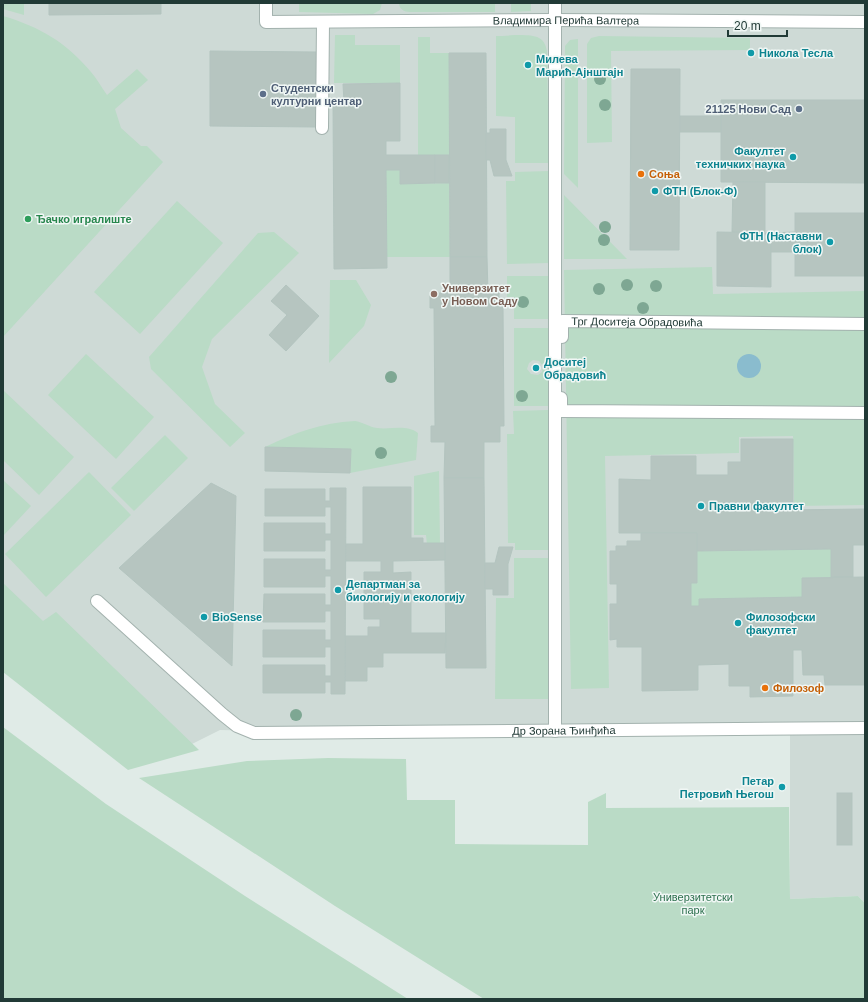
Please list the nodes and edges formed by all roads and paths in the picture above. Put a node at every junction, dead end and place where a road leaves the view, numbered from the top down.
1 (266, 3) edge
2 (555, 3) edge
3 (555, 20) junction
4 (323, 22) junction
5 (865, 22) edge
6 (322, 128) dead end
7 (865, 324) edge
8 (558, 326) junction
9 (558, 408) junction
10 (865, 413) edge
11 (97, 601) dead end
12 (865, 728) edge
13 (555, 731) junction

1 - 4 street, Владимира Перића Валтера
2 - 3 street
3 - 4 street, Владимира Перића Валтера
3 - 5 street, Владимира Перића Валтера
3 - 8 street
4 - 6 street
7 - 8 street, Трг Доситеја Обрадовића
8 - 9 street
9 - 10 street
9 - 13 street
11 - 13 street, Др Зорана Ђинђића
12 - 13 street, Др Зорана Ђинђића

